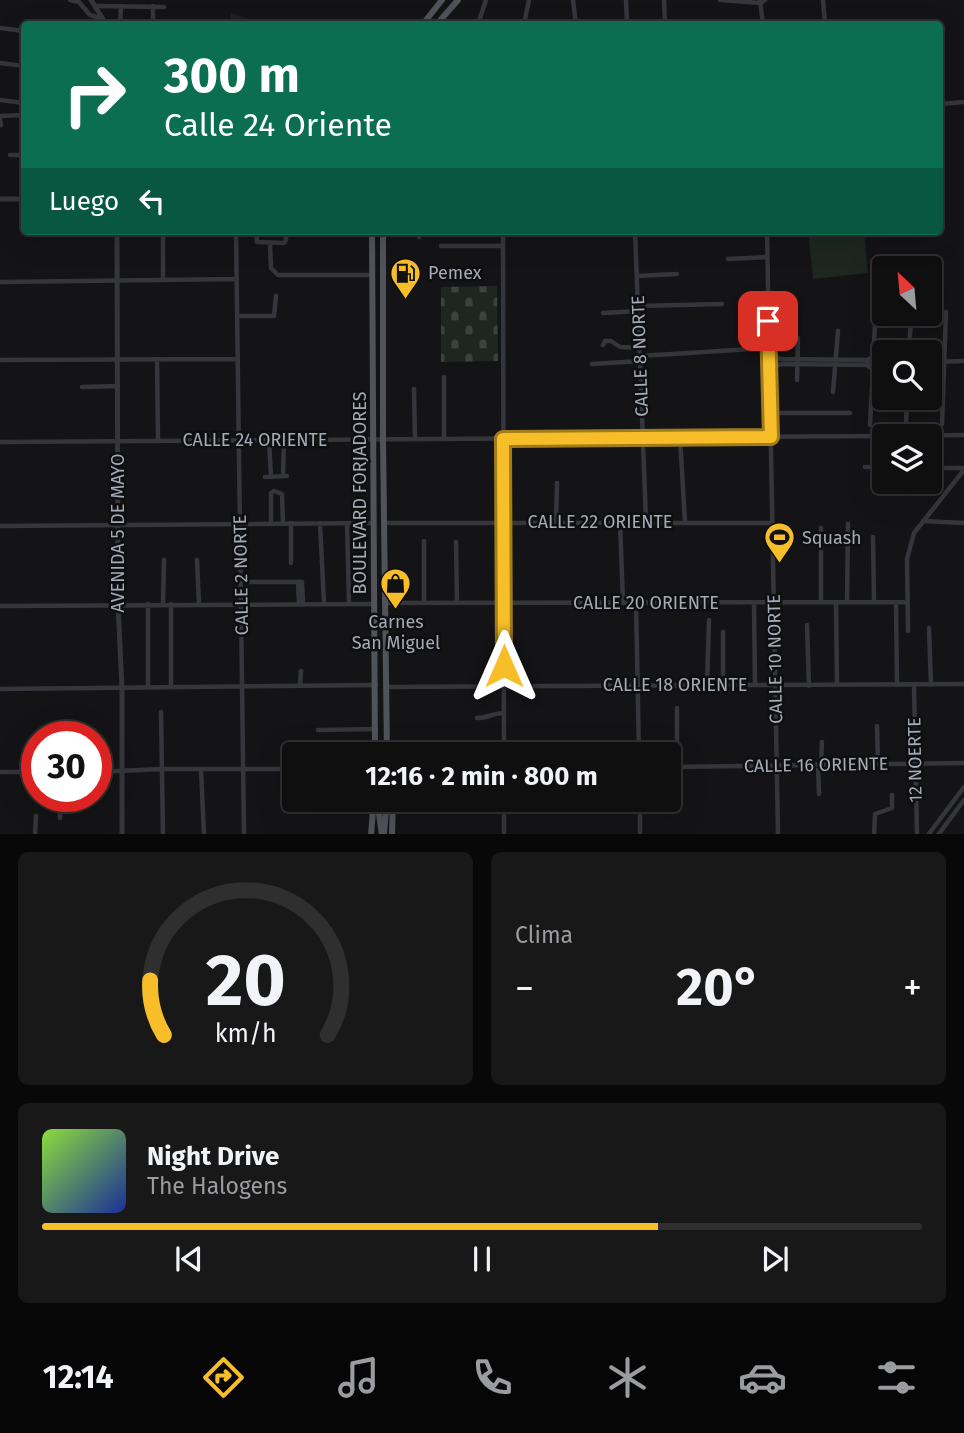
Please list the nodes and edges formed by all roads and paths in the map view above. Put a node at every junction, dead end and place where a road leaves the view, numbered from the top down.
1 (70, 0) edge
2 (442, 0) edge
3 (458, 0) edge
4 (486, 0) edge
5 (529, 0) edge
6 (573, 0) edge
7 (626, 0) edge
8 (664, 0) edge
9 (720, 0) edge
10 (823, 0) edge
11 (762, 1) edge
12 (93, 3) edge
13 (121, 6) junction
14 (153, 6) junction
15 (164, 6) dead end
16 (103, 21) edge
17 (104, 21) edge
18 (120, 21) edge
19 (153, 21) edge
20 (425, 21) edge
21 (440, 21) edge
22 (479, 21) edge
23 (525, 21) edge
24 (576, 21) edge
25 (627, 21) edge
26 (665, 21) edge
27 (763, 21) edge
28 (825, 21) edge
29 (0, 28) edge
30 (21, 30) edge
31 (0, 63) edge
32 (21, 66) edge
33 (0, 100) edge
34 (943, 102) edge
35 (964, 102) edge
36 (21, 103) edge
37 (21, 115) edge
38 (0, 118) edge
39 (1, 125) edge
40 (10, 155) dead end
41 (21, 155) edge
42 (21, 199) edge
43 (0, 200) edge
44 (117, 235) edge
45 (163, 235) edge
46 (236, 235) edge
47 (256, 235) edge
48 (286, 235) edge
49 (372, 235) edge
50 (383, 235) edge
51 (503, 235) edge
52 (635, 235) edge
53 (767, 235) edge
54 (270, 243) junction
55 (441, 246) dead end
56 (503, 246) junction
57 (767, 257) junction
58 (728, 259) dead end
59 (677, 274) dead end
60 (373, 275) junction
61 (637, 276) junction
62 (237, 279) junction
63 (163, 280) junction
64 (0, 282) edge
65 (118, 282) junction
66 (276, 296) dead end
67 (722, 304) dead end
68 (638, 308) junction
69 (946, 312) dead end
70 (603, 313) dead end
71 (237, 316) junction
72 (875, 326) edge
73 (838, 331) dead end
74 (798, 338) dead end
75 (603, 345) dead end
76 (639, 348) junction
77 (768, 351) junction
78 (640, 358) junction
79 (0, 359) edge
80 (158, 359) junction
81 (238, 359) junction
82 (118, 360) junction
83 (964, 361) edge
84 (797, 362) junction
85 (835, 362) junction
86 (944, 362) junction
87 (592, 363) dead end
88 (871, 363) junction
89 (769, 369) junction
90 (444, 377) dead end
91 (797, 380) dead end
92 (118, 386) junction
93 (82, 387) dead end
94 (414, 389) dead end
95 (833, 392) dead end
96 (770, 413) junction
97 (850, 413) dead end
98 (942, 424) dead end
99 (870, 425) dead end
100 (942, 435) edge
101 (964, 435) edge
102 (872, 436) edge
103 (771, 437) junction
104 (643, 438) junction
105 (680, 438) junction
106 (415, 439) junction
107 (444, 439) junction
108 (503, 439) junction
109 (118, 440) junction
110 (158, 440) junction
111 (239, 440) junction
112 (269, 440) junction
113 (284, 440) junction
114 (374, 440) junction
115 (383, 440) junction
116 (0, 442) edge
117 (865, 467) dead end
118 (872, 467) edge
119 (942, 468) edge
120 (964, 469) edge
121 (557, 483) dead end
122 (503, 521) junction
123 (923, 521) junction
124 (556, 522) junction
125 (620, 522) junction
126 (646, 522) junction
127 (685, 522) junction
128 (240, 523) junction
129 (271, 523) junction
130 (283, 523) junction
131 (291, 523) junction
132 (320, 523) junction
133 (347, 523) junction
134 (375, 523) junction
135 (385, 523) junction
136 (773, 523) junction
137 (964, 523) edge
138 (118, 524) junction
139 (848, 524) dead end
140 (0, 526) edge
141 (821, 528) dead end
142 (873, 537) dead end
143 (424, 541) dead end
144 (456, 542) dead end
145 (164, 560) dead end
146 (197, 560) dead end
147 (291, 563) dead end
148 (248, 582) dead end
149 (821, 602) junction
150 (836, 602) junction
151 (847, 602) junction
152 (874, 602) junction
153 (895, 602) junction
154 (907, 602) junction
155 (240, 603) junction
156 (301, 603) junction
157 (324, 603) junction
158 (385, 603) junction
159 (424, 603) junction
160 (457, 603) junction
161 (503, 603) junction
162 (624, 603) junction
163 (636, 603) junction
164 (754, 603) junction
165 (774, 603) junction
166 (118, 604) junction
167 (148, 604) junction
168 (163, 604) junction
169 (170, 604) junction
170 (199, 604) junction
171 (349, 604) junction
172 (374, 604) junction
173 (0, 606) edge
174 (709, 620) dead end
175 (807, 625) dead end
176 (929, 628) dead end
177 (908, 631) dead end
178 (723, 632) dead end
179 (301, 671) dead end
180 (637, 684) junction
181 (964, 684) edge
182 (300, 685) junction
183 (376, 685) junction
184 (707, 685) junction
185 (723, 685) junction
186 (755, 685) junction
187 (776, 685) junction
188 (837, 685) junction
189 (897, 685) junction
190 (914, 685) junction
191 (931, 685) junction
192 (171, 686) junction
193 (242, 686) junction
194 (808, 686) junction
195 (148, 687) junction
196 (386, 687) junction
197 (504, 688) junction
198 (0, 689) edge
199 (122, 689) junction
200 (677, 708) dead end
201 (161, 712) dead end
202 (504, 713) junction
203 (477, 718) dead end
204 (877, 726) dead end
205 (377, 729) junction
206 (318, 730) dead end
207 (376, 742) edge
208 (387, 742) edge
209 (504, 742) edge
210 (639, 742) edge
211 (677, 742) edge
212 (822, 742) dead end
213 (964, 763) edge
214 (820, 764) junction
215 (878, 764) junction
216 (915, 764) junction
217 (777, 765) junction
218 (681, 767) edge
219 (161, 769) junction
220 (201, 769) junction
221 (282, 769) edge
222 (243, 770) junction
223 (0, 772) edge
224 (21, 772) edge
225 (112, 772) edge
226 (122, 772) junction
227 (964, 788) edge
228 (819, 794) dead end
229 (892, 795) dead end
230 (964, 800) edge
231 (60, 812) edge
232 (373, 812) edge
233 (379, 812) edge
234 (388, 812) edge
235 (391, 812) edge
236 (504, 812) edge
237 (640, 812) edge
238 (36, 816) dead end
239 (60, 818) dead end
240 (35, 834) edge
241 (122, 834) edge
242 (163, 834) edge
243 (204, 834) edge
244 (244, 834) edge
245 (371, 834) edge
246 (383, 834) edge
247 (383, 834) edge
248 (393, 834) edge
249 (504, 834) edge
250 (640, 834) edge
251 (778, 834) edge
252 (874, 834) edge
253 (917, 834) edge
254 (929, 834) edge
255 (939, 834) edge

1 - 16 street
2 - 20 main road
3 - 21 main road
4 - 22 street
5 - 23 street
6 - 24 street
7 - 25 street
8 - 26 street
9 - 11 street
10 - 28 street
11 - 27 street
12 - 13 street
12 - 17 street
13 - 14 street
13 - 18 street
14 - 15 street
14 - 19 street
29 - 30 street
31 - 32 street
33 - 36 street
34 - 35 street
37 - 38 street
38 - 39 street
40 - 41 street
42 - 43 street
44 - 65 street, AVENIDA 5 DE MAYO
45 - 63 street
46 - 62 street, CALLE 2 NORTE
47 - 54 street
48 - 54 street
49 - 60 main road, BOULEVARD FORJADORES
50 - 115 main road, BOULEVARD FORJADORES
51 - 56 street
52 - 61 street, CALLE 8 NORTE
53 - 57 street, CALLE 10 NORTE
54 - 60 street
55 - 56 street
56 - 108 street
57 - 58 street
57 - 77 street, CALLE 10 NORTE
59 - 61 street
60 - 114 main road, BOULEVARD FORJADORES
61 - 68 street, CALLE 8 NORTE
62 - 63 street
62 - 71 street, CALLE 2 NORTE
63 - 65 street
64 - 65 street
65 - 82 street, AVENIDA 5 DE MAYO
66 - 71 street
67 - 68 street
68 - 70 street
68 - 76 street, CALLE 8 NORTE
69 - 86 street
71 - 81 street, CALLE 2 NORTE
72 - 88 street
73 - 85 street
74 - 84 street
75 - 76 street
76 - 78 street, CALLE 8 NORTE
77 - 78 street
77 - 84 street
77 - 89 street, CALLE 10 NORTE
78 - 87 street
78 - 104 street, CALLE 8 NORTE
79 - 82 street
80 - 81 street
80 - 82 street
80 - 110 street
81 - 111 street, CALLE 2 NORTE
82 - 92 street, AVENIDA 5 DE MAYO
83 - 86 street
84 - 85 street
84 - 89 street
84 - 91 street
85 - 88 street
85 - 95 street
86 - 98 street
88 - 99 street
89 - 96 street, CALLE 10 NORTE
90 - 107 street
92 - 93 street
92 - 109 street, AVENIDA 5 DE MAYO
94 - 106 street
96 - 97 street
96 - 103 street, CALLE 10 NORTE
100 - 101 street
102 - 103 street, CALLE 24 ORIENTE
103 - 105 street, CALLE 24 ORIENTE
103 - 136 street, CALLE 10 NORTE
104 - 105 street, CALLE 24 ORIENTE
104 - 108 street, CALLE 24 ORIENTE
104 - 126 street, CALLE 8 NORTE
105 - 127 street
106 - 107 street, CALLE 24 ORIENTE
106 - 115 street, CALLE 24 ORIENTE
107 - 108 street, CALLE 24 ORIENTE
108 - 122 street
109 - 110 street, CALLE 24 ORIENTE
109 - 116 street, CALLE 24 ORIENTE
109 - 138 street, AVENIDA 5 DE MAYO
110 - 111 street, CALLE 24 ORIENTE
111 - 112 street, CALLE 24 ORIENTE
111 - 128 street, CALLE 2 NORTE
112 - 113 street, CALLE 24 ORIENTE
112 - 113 street
113 - 114 street, CALLE 24 ORIENTE
114 - 115 street, CALLE 24 ORIENTE
114 - 134 main road, BOULEVARD FORJADORES
115 - 135 main road, BOULEVARD FORJADORES
117 - 118 street
119 - 120 street
120 - 123 street
121 - 124 street
122 - 124 street, CALLE 22 ORIENTE
122 - 135 street, CALLE 22 ORIENTE
122 - 161 street
123 - 137 street
123 - 154 street
124 - 125 street, CALLE 22 ORIENTE
125 - 126 street, CALLE 22 ORIENTE
125 - 162 street
126 - 127 street, CALLE 22 ORIENTE
127 - 136 street, CALLE 22 ORIENTE
128 - 129 street
128 - 138 street
128 - 155 street, CALLE 2 NORTE
129 - 130 street
129 - 130 street
130 - 131 street
131 - 132 street
131 - 147 street
132 - 133 street
132 - 157 street
133 - 134 street
133 - 171 street
134 - 172 main road, BOULEVARD FORJADORES
135 - 158 main road, BOULEVARD FORJADORES
136 - 165 street, CALLE 10 NORTE
138 - 140 street
138 - 166 street, AVENIDA 5 DE MAYO
139 - 151 street
141 - 149 street
142 - 152 street
143 - 159 street
144 - 160 street
145 - 168 street
146 - 170 street
148 - 156 street
149 - 150 street, CALLE 20 ORIENTE
149 - 165 street, CALLE 20 ORIENTE
150 - 151 street, CALLE 20 ORIENTE
150 - 188 street
151 - 152 street, CALLE 20 ORIENTE
152 - 153 street, CALLE 20 ORIENTE
153 - 154 street, CALLE 20 ORIENTE
153 - 189 street
154 - 177 street
155 - 156 street
155 - 170 street
155 - 193 street, CALLE 2 NORTE
156 - 157 street
157 - 171 street
158 - 159 street, CALLE 20 ORIENTE
158 - 196 main road, BOULEVARD FORJADORES
159 - 160 street, CALLE 20 ORIENTE
160 - 161 street, CALLE 20 ORIENTE
161 - 162 street, CALLE 20 ORIENTE
161 - 197 street
162 - 163 street, CALLE 20 ORIENTE
163 - 164 street, CALLE 20 ORIENTE
163 - 180 street
164 - 165 street, CALLE 20 ORIENTE
164 - 186 street
165 - 187 street, CALLE 10 NORTE
166 - 167 street
166 - 173 street
166 - 199 street, AVENIDA 5 DE MAYO
167 - 168 street
167 - 195 street
168 - 169 street
169 - 170 street
169 - 192 street
171 - 172 street
172 - 183 main road, BOULEVARD FORJADORES
174 - 184 street
175 - 194 street
176 - 191 street
178 - 185 street
179 - 182 street
180 - 184 street, CALLE 18 ORIENTE
180 - 197 street, CALLE 18 ORIENTE
180 - 210 street
181 - 191 street, CALLE 18 ORIENTE
182 - 183 street
182 - 193 street
183 - 205 main road, BOULEVARD FORJADORES
184 - 185 street, CALLE 18 ORIENTE
185 - 186 street, CALLE 18 ORIENTE
186 - 187 street, CALLE 18 ORIENTE
187 - 194 street, CALLE 18 ORIENTE
187 - 217 street, CALLE 10 NORTE
188 - 189 street, CALLE 18 ORIENTE
188 - 194 street, CALLE 18 ORIENTE
189 - 190 street, CALLE 18 ORIENTE
190 - 191 street, CALLE 18 ORIENTE
190 - 216 street, 12 NOERTE
192 - 193 street
192 - 195 street
193 - 222 street, CALLE 2 NORTE
195 - 199 street
196 - 197 street, CALLE 18 ORIENTE
196 - 208 main road, BOULEVARD FORJADORES
197 - 202 street
198 - 199 street
199 - 226 street, AVENIDA 5 DE MAYO
200 - 211 street
201 - 219 street
202 - 203 street
202 - 209 street
204 - 215 street
205 - 206 street
205 - 207 main road, BOULEVARD FORJADORES
212 - 214 street
213 - 216 street, CALLE 16 ORIENTE
214 - 215 street, CALLE 16 ORIENTE
214 - 217 street, CALLE 16 ORIENTE
214 - 228 street
215 - 216 street, CALLE 16 ORIENTE
216 - 253 street, 12 NOERTE
217 - 218 street, CALLE 16 ORIENTE
217 - 251 street, CALLE 10 NORTE
219 - 220 street
219 - 226 street
219 - 242 street
220 - 222 street
220 - 243 street
221 - 222 street
222 - 244 street, CALLE 2 NORTE
223 - 224 street
225 - 226 street
226 - 241 street, AVENIDA 5 DE MAYO
227 - 254 street
229 - 252 street
230 - 255 street
231 - 239 street
232 - 245 main road
233 - 247 main road
234 - 246 main road
235 - 248 main road
236 - 249 street
237 - 250 street
238 - 240 street

